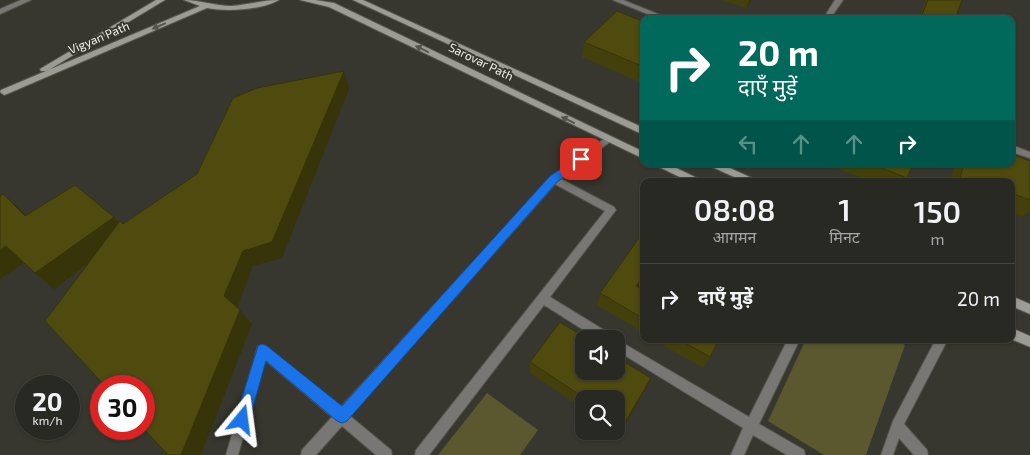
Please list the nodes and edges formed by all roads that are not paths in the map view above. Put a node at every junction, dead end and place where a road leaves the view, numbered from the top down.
1 (27, 0) edge
2 (161, 0) edge
3 (188, 0) edge
4 (275, 0) edge
5 (304, 0) edge
6 (357, 0) edge
7 (617, 0) edge
8 (839, 0) edge
9 (204, 7) junction
10 (0, 12) edge
11 (656, 15) edge
12 (829, 15) edge
13 (2, 93) edge
14 (640, 130) edge
15 (608, 139) junction
16 (1015, 149) edge
17 (640, 154) edge
18 (1030, 155) edge
19 (666, 167) edge
20 (720, 167) edge
21 (690, 178) edge
22 (744, 178) edge
23 (554, 179) junction
24 (543, 299) junction
25 (1015, 303) edge
26 (1030, 309) edge
27 (593, 330) edge
28 (1015, 335) edge
29 (1030, 342) edge
30 (792, 343) edge
31 (940, 343) edge
32 (625, 349) edge
33 (342, 416) junction
34 (897, 425) junction
35 (751, 426) junction
36 (232, 455) edge
37 (307, 455) edge
38 (386, 455) edge
39 (421, 455) edge
40 (737, 455) edge
41 (799, 455) edge
42 (887, 455) edge
43 (922, 455) edge

1 - 10 street
2 - 13 main road, Vigyan Path
3 - 9 main road
4 - 9 main road
15 -> 5 main road, Sarovar Path
6 - 14 main road, Sarovar Path
7 - 11 street
8 - 12 street
9 -> 13 main road, Vigyan Path
15 - 17 main road, Sarovar Path
15 - 23 street
16 - 18 street
19 - 21 main road
20 - 22 main road
23 - 24 street
23 - 33 street
24 - 27 street
24 - 39 street
25 - 26 main road
28 - 29 main road
30 - 35 street
31 - 34 street
32 - 35 street
33 - 36 street
33 - 37 street
33 - 38 street
34 - 42 street
34 - 43 street
35 - 40 street
35 - 41 street

